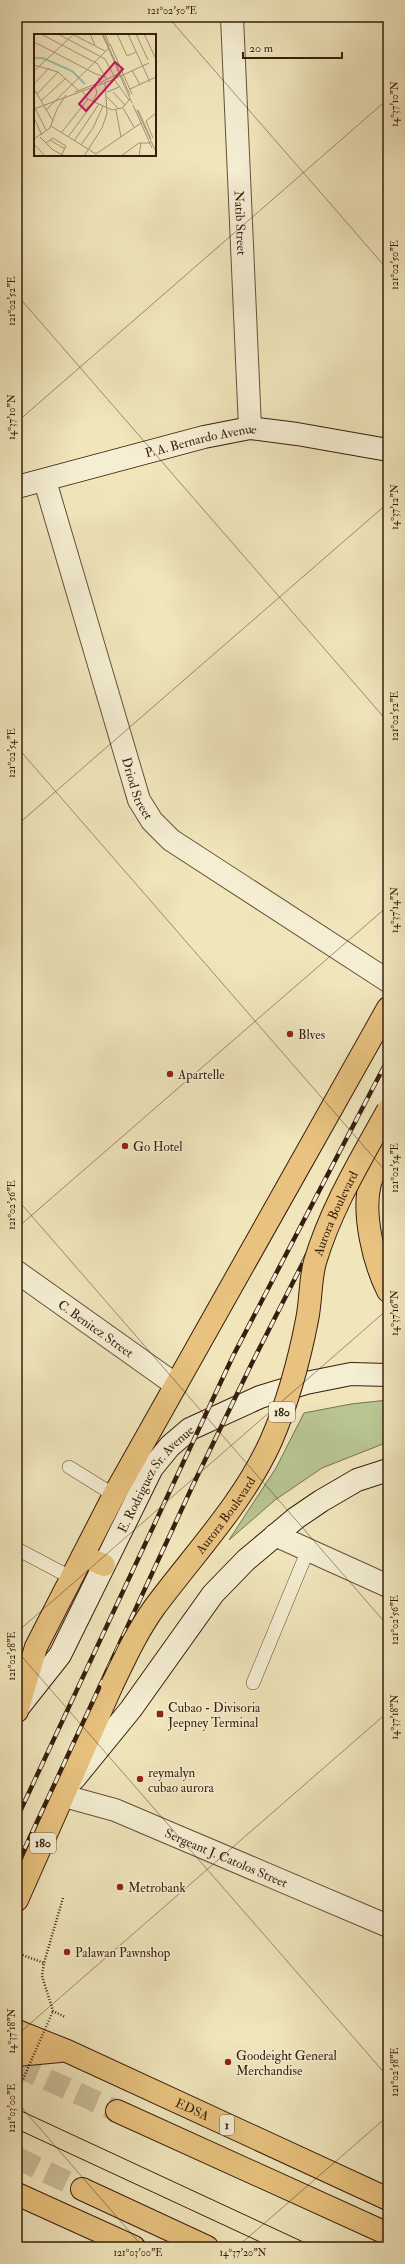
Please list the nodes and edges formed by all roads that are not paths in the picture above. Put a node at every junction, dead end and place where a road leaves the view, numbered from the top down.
1 (232, 17) edge
2 (250, 428) junction
3 (388, 450) edge
4 (45, 481) junction
5 (17, 487) edge
6 (388, 982) edge
7 (388, 1008) edge
8 (388, 1110) edge
9 (388, 1150) edge
10 (17, 1272) edge
11 (388, 1291) edge
12 (388, 1375) edge
13 (176, 1385) junction
14 (69, 1467) dead end
15 (388, 1470) edge
16 (114, 1495) junction
17 (275, 1535) junction
18 (17, 1549) edge
19 (308, 1550) junction
20 (83, 1556) junction
21 (104, 1565) junction
22 (72, 1578) junction
23 (388, 1586) edge
24 (253, 1683) dead end
25 (17, 1710) edge
26 (66, 1791) junction
27 (17, 1900) edge
28 (388, 1926) edge
29 (17, 2031) edge
30 (67, 2051) junction
31 (17, 2055) edge
32 (117, 2111) tunnel mouth
33 (82, 2189) tunnel mouth
34 (17, 2194) edge
35 (388, 2199) edge
36 (388, 2234) edge
37 (134, 2247) edge
38 (207, 2247) edge

1 - 2 street, Natib Street
2 - 3 street, P. A. Bernardo Avenue
2 - 4 street, P. A. Bernardo Avenue
4 - 5 street, P. A. Bernardo Avenue
4 - 6 street, Driod Street
7 - 13 main road
8 - 26 main road, Aurora Boulevard / 180, bridge
9 - 11 main road
10 - 13 street, C. Benitez Street
12 - 21 street, E. Rodriguez Sr. Avenue
13 - 16 main road
14 - 16 lane
15 - 17 street
16 - 20 main road
17 - 19 street
17 - 26 street
18 - 22 lane
19 - 23 street
19 - 24 lane
20 - 21 main road
20 - 22 main road
21 - 25 street, E. Rodriguez Sr. Avenue
22 - 25 main road
26 - 27 main road, Aurora Boulevard / 180
26 - 28 street, Sergeant J. Catolos Street
29 - 30 main road, EDSA / 1
30 - 31 main road
30 - 35 main road, EDSA / 1
32 - 36 main road
33 - 38 main road
34 - 37 main road

